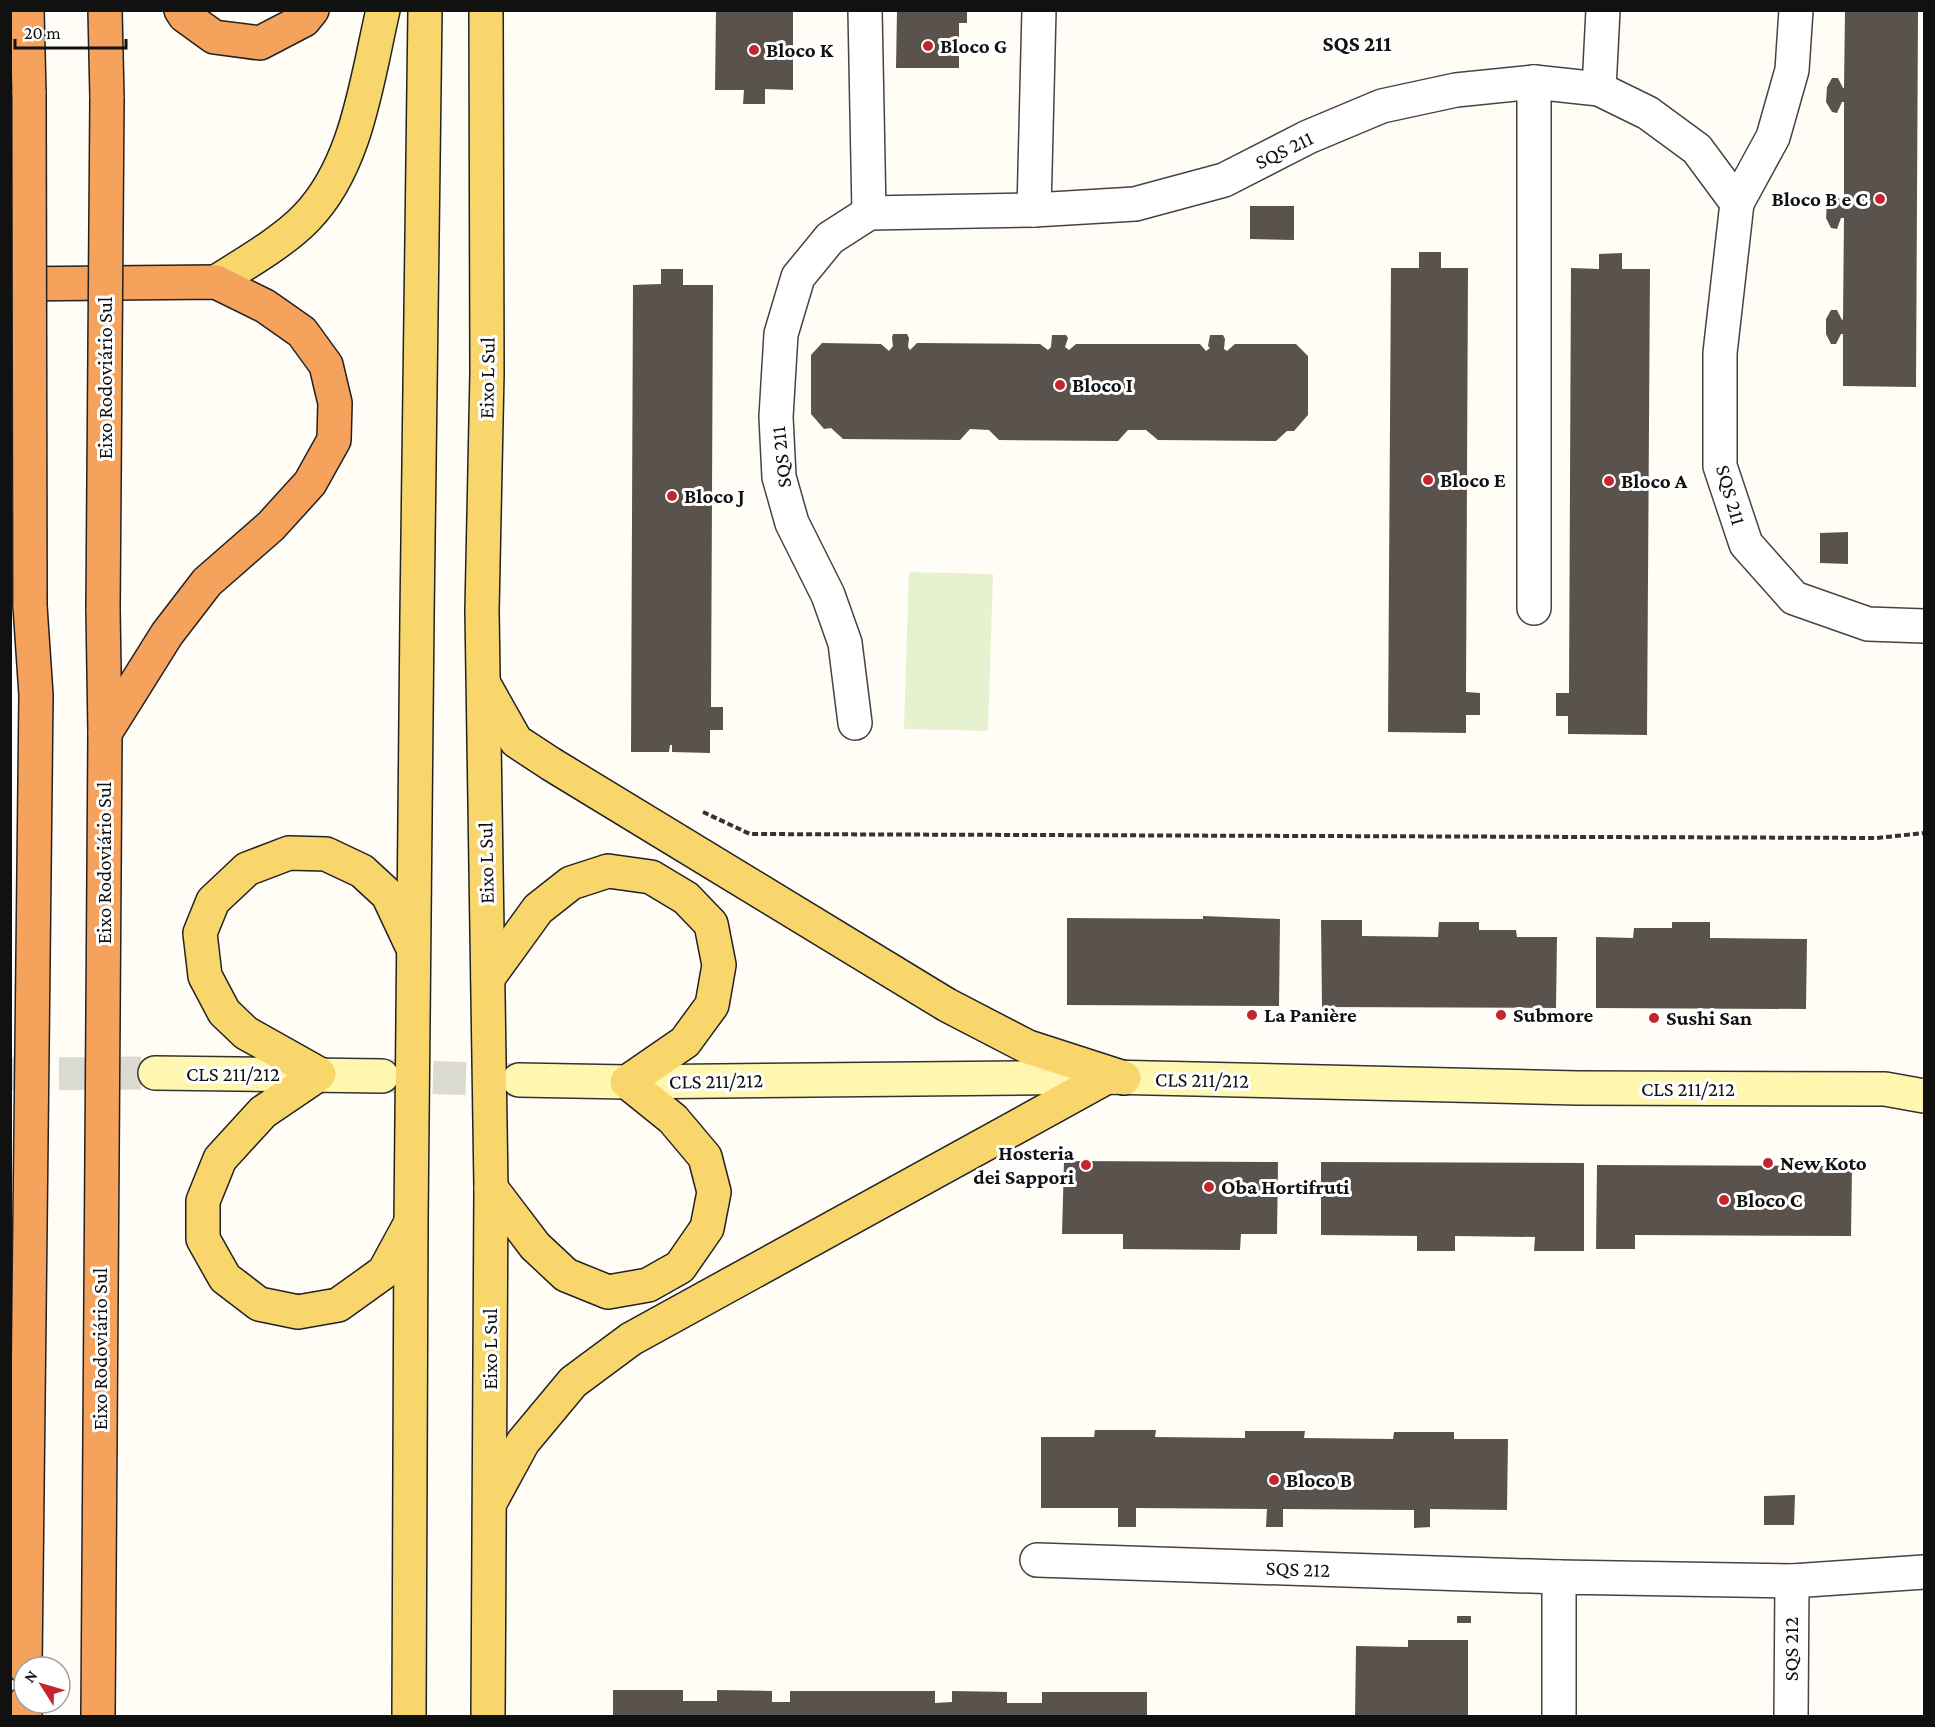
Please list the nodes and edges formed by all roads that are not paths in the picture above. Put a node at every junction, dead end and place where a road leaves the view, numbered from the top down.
1 (27, 10) edge
2 (105, 10) edge
3 (181, 10) edge
4 (312, 10) edge
5 (383, 10) edge
6 (425, 10) edge
7 (486, 10) edge
8 (865, 10) edge
9 (1038, 10) edge
10 (1603, 10) edge
11 (1796, 10) edge
12 (1534, 82) junction
13 (1599, 89) junction
14 (1737, 202) junction
15 (1034, 210) junction
16 (869, 213) junction
17 (216, 282) junction
18 (10, 284) edge
19 (1534, 608) dead end
20 (1924, 626) edge
21 (10, 658) edge
22 (483, 682) junction
23 (36, 695) junction
24 (855, 723) dead end
25 (105, 733) junction
26 (414, 952) junction
27 (488, 978) junction
28 (155, 1073) tunnel mouth
29 (319, 1074) junction
30 (382, 1076) tunnel mouth
31 (1115, 1077) junction
32 (519, 1080) tunnel mouth
33 (627, 1082) junction
34 (1924, 1082) edge
35 (1885, 1089) junction
36 (1924, 1096) edge
37 (491, 1188) junction
38 (411, 1221) junction
39 (489, 1503) junction
40 (1037, 1560) dead end
41 (1924, 1572) edge
42 (1559, 1577) junction
43 (1792, 1581) junction
44 (25, 1655) edge
45 (98, 1716) edge
46 (409, 1716) edge
47 (488, 1716) edge
48 (1559, 1716) edge
49 (1791, 1716) edge

1 - 23 highway, bridge
2 - 25 highway, Eixo Rodoviário Sul, bridge
3 - 4 highway
5 - 17 main road
6 - 26 main road
7 - 22 main road, Eixo L Sul
8 - 16 street
9 - 15 street
10 - 13 street
11 - 14 street, SQS 211
12 - 13 street, SQS 211
12 - 15 street, SQS 211
12 - 19 street
13 - 14 street, SQS 211
14 - 20 street, SQS 211
15 - 16 street, SQS 211
16 - 24 street, SQS 211
17 - 18 highway
17 - 25 highway
21 - 23 highway
22 - 27 main road, Eixo L Sul
22 - 31 main road
23 - 44 highway
25 - 45 highway, Eixo Rodoviário Sul
26 - 29 main road
26 - 38 main road
27 - 33 main road
27 - 37 main road, Eixo L Sul
28 - 29 street, CLS 211/212
29 - 30 street, CLS 211/212
29 - 38 main road
31 - 33 street, CLS 211/212
31 - 35 street, CLS 211/212
31 - 39 main road
32 - 33 street, CLS 211/212
33 - 37 main road
34 - 35 street, CLS 211/212
35 - 36 street, CLS 211/212
37 - 39 main road, Eixo L Sul
38 - 46 main road
39 - 47 main road, Eixo L Sul
40 - 42 street, SQS 212
41 - 43 street, SQS 212
42 - 43 street, SQS 212
42 - 48 street
43 - 49 street, SQS 212

